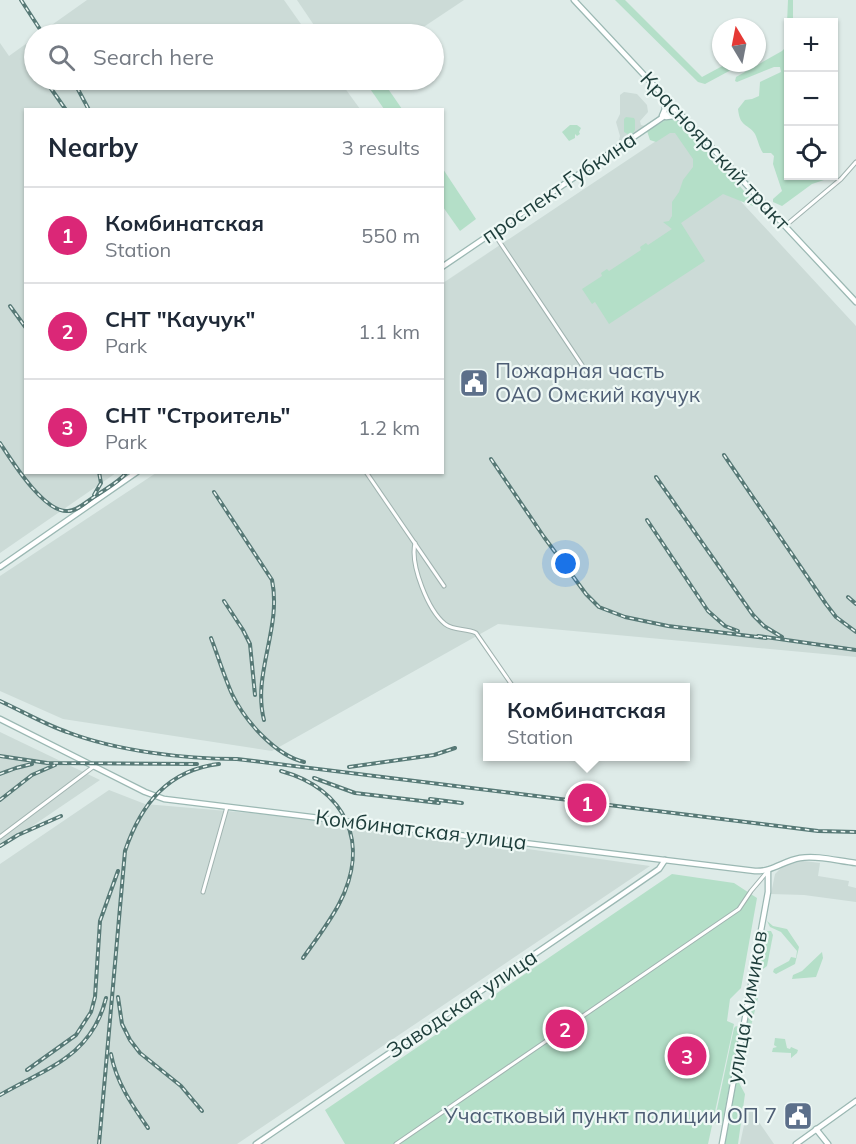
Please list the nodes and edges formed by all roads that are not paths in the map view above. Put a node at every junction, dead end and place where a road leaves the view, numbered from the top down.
1 (574, 0) edge
2 (661, 93) junction
3 (675, 109) junction
4 (658, 121) junction
5 (688, 122) junction
6 (856, 162) edge
7 (786, 226) junction
8 (493, 232) junction
9 (444, 266) edge
10 (856, 302) edge
11 (588, 374) dead end
12 (134, 474) edge
13 (367, 474) edge
14 (415, 543) junction
15 (0, 567) edge
16 (444, 586) dead end
17 (511, 683) edge
18 (0, 719) edge
19 (95, 766) junction
20 (228, 806) junction
21 (0, 837) edge
22 (664, 860) junction
23 (856, 863) edge
24 (768, 870) junction
25 (203, 892) dead end
26 (856, 1101) edge
27 (816, 1129) junction
28 (256, 1144) edge
29 (396, 1144) edge
30 (722, 1144) edge
31 (796, 1144) edge
32 (828, 1144) edge

1 - 2 main road, Красноярский тракт
2 - 3 main road, Красноярский тракт
2 - 4 main road
3 - 4 main road, проспект Губкина
3 - 5 main road, Красноярский тракт
4 - 5 main road
4 - 8 main road, проспект Губкина
5 - 7 main road, Красноярский тракт
6 - 7 street
7 - 10 main road, Красноярский тракт
8 - 9 main road, проспект Губкина
8 - 11 street
12 - 15 main road
13 - 14 street
14 - 16 street
14 - 17 street
18 - 19 main road, Комбинатская улица
19 - 20 main road, Комбинатская улица
19 - 21 street
20 - 22 main road, Комбинатская улица
20 - 25 street
22 - 24 main road, Комбинатская улица
22 - 28 main road, Заводская улица
23 - 24 main road, Комбинатская улица
24 - 29 street
24 - 30 main road, улица Химиков
26 - 27 main road
27 - 31 main road
27 - 32 main road

